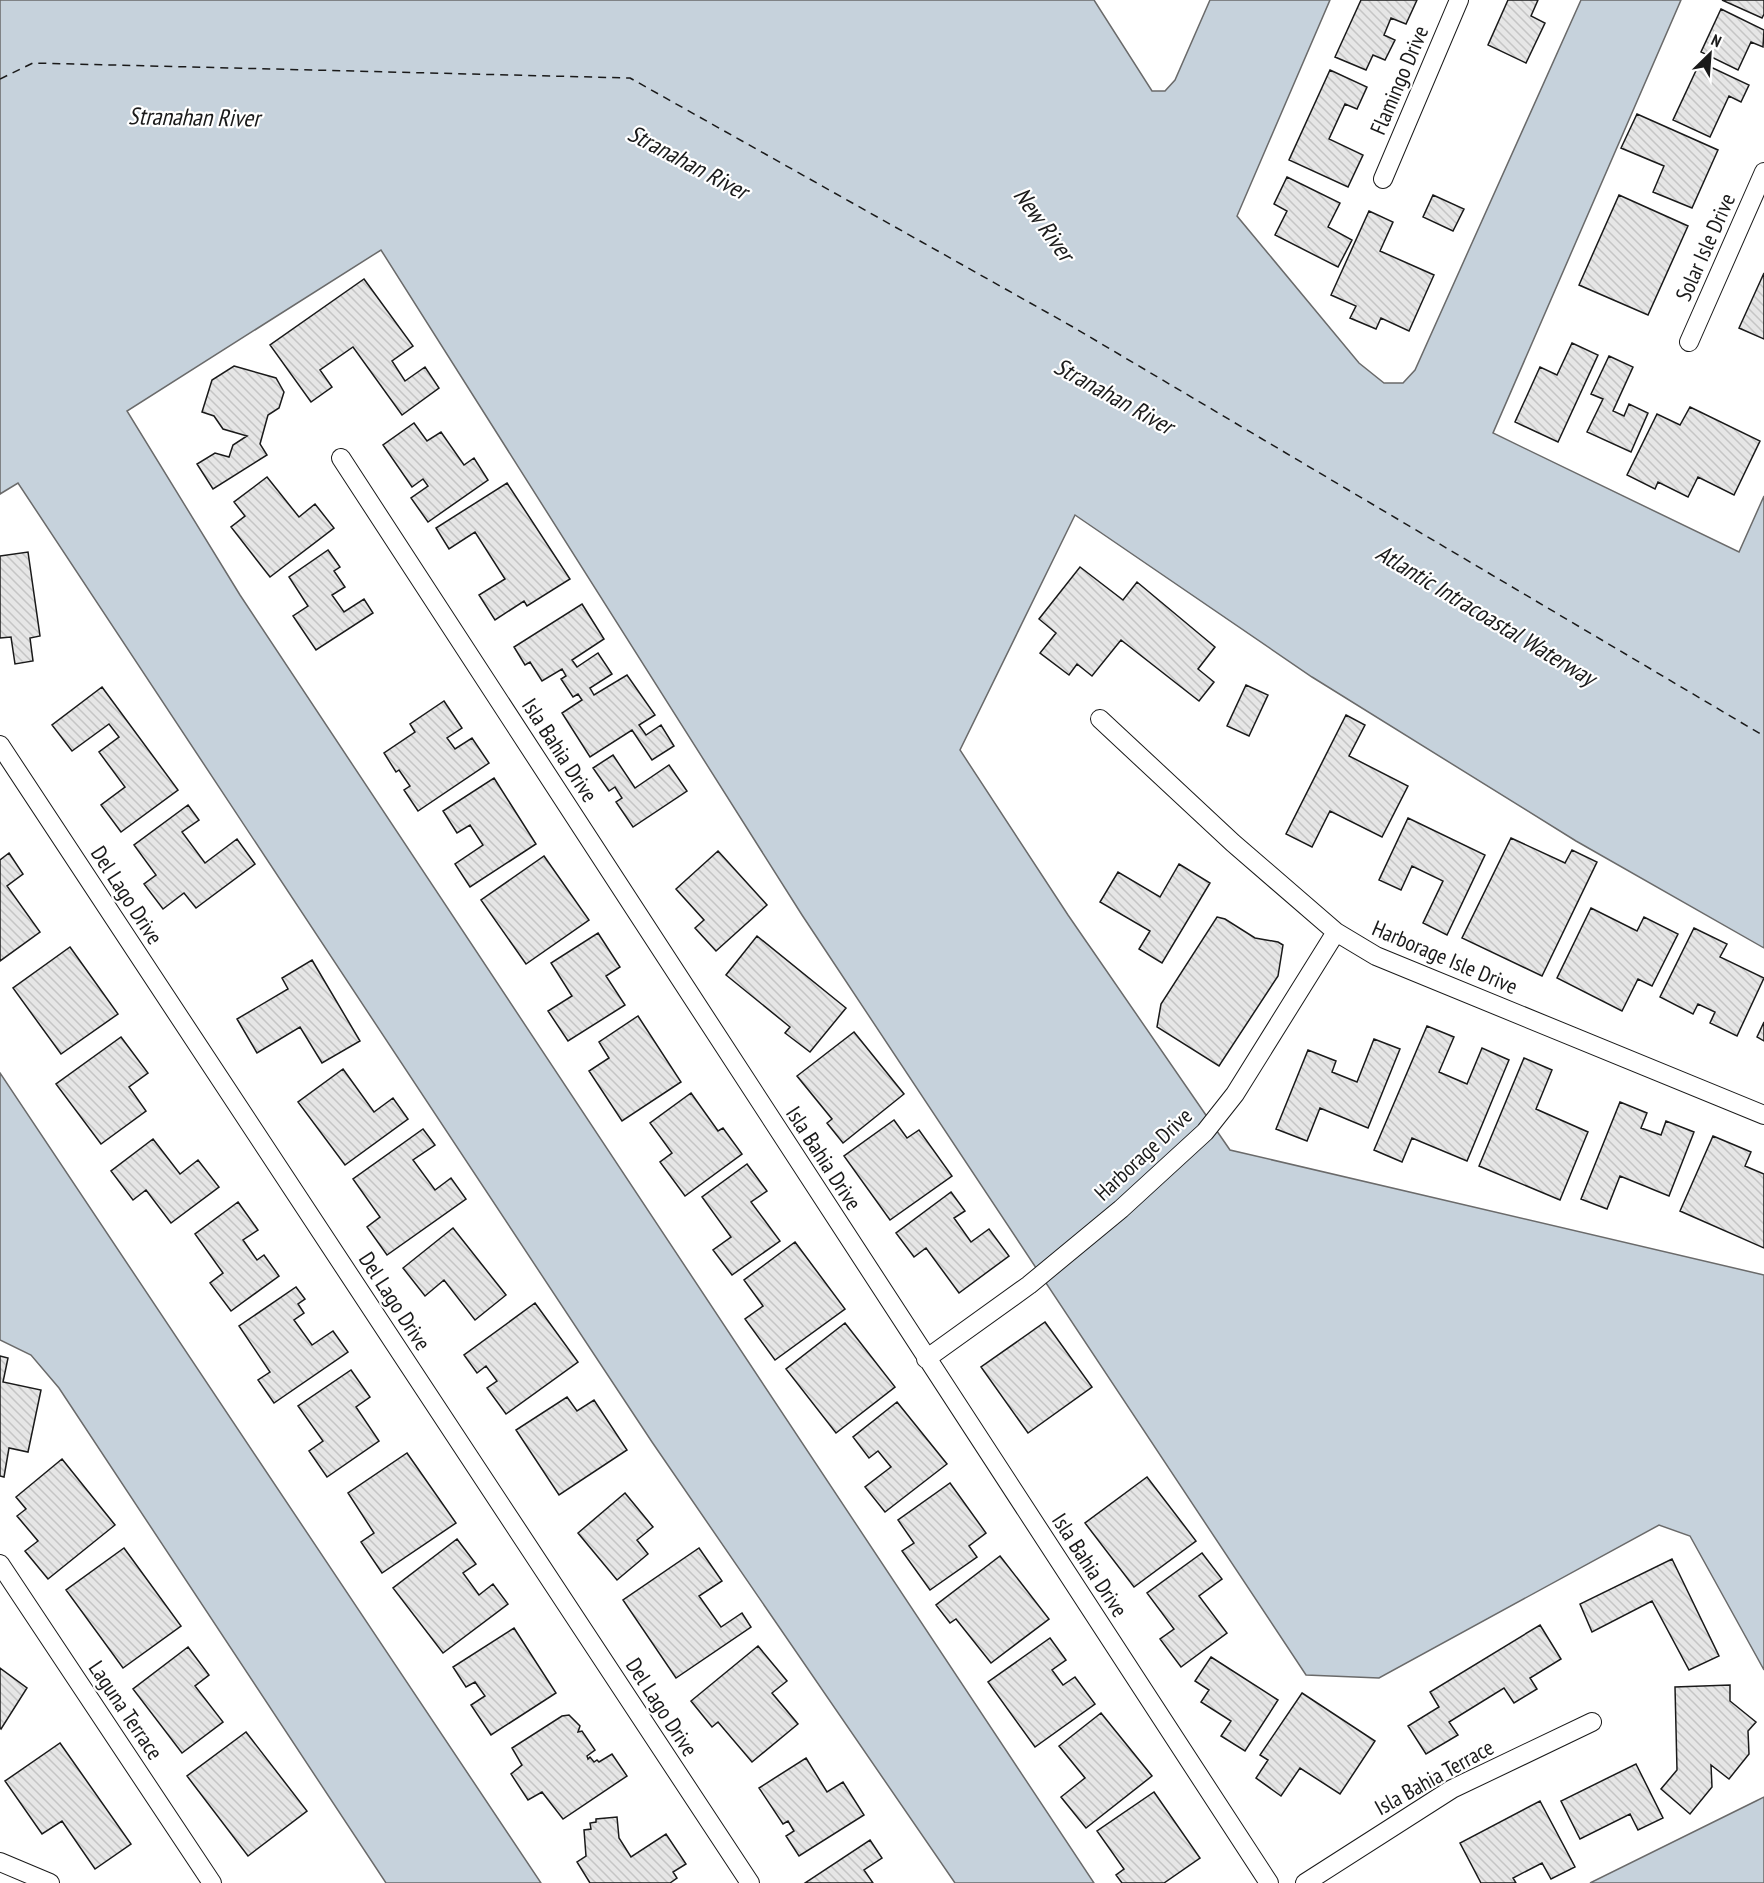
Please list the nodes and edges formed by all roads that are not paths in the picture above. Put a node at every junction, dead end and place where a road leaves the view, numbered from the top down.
1 (1459, 0) edge
2 (1764, 172) edge
3 (1383, 179) dead end
4 (1689, 342) dead end
5 (341, 458) dead end
6 (1100, 719) dead end
7 (0, 745) edge
8 (1336, 932) junction
9 (1764, 1115) edge
10 (926, 1359) junction
11 (0, 1564) edge
12 (1592, 1722) dead end
13 (0, 1862) edge
14 (50, 1883) edge
15 (212, 1883) edge
16 (750, 1883) edge
17 (1269, 1883) edge
18 (1305, 1883) edge

1 - 3 street, Flamingo Drive
2 - 4 street, Solar Isle Drive
5 - 10 street, Isla Bahia Drive
6 - 8 street, Harborage Isle Drive
7 - 16 street, Del Lago Drive
8 - 9 street, Harborage Isle Drive
8 - 10 street, Harborage Drive
10 - 17 street, Isla Bahia Drive
11 - 15 street, Laguna Terrace
12 - 18 street, Isla Bahia Terrace
13 - 14 street

